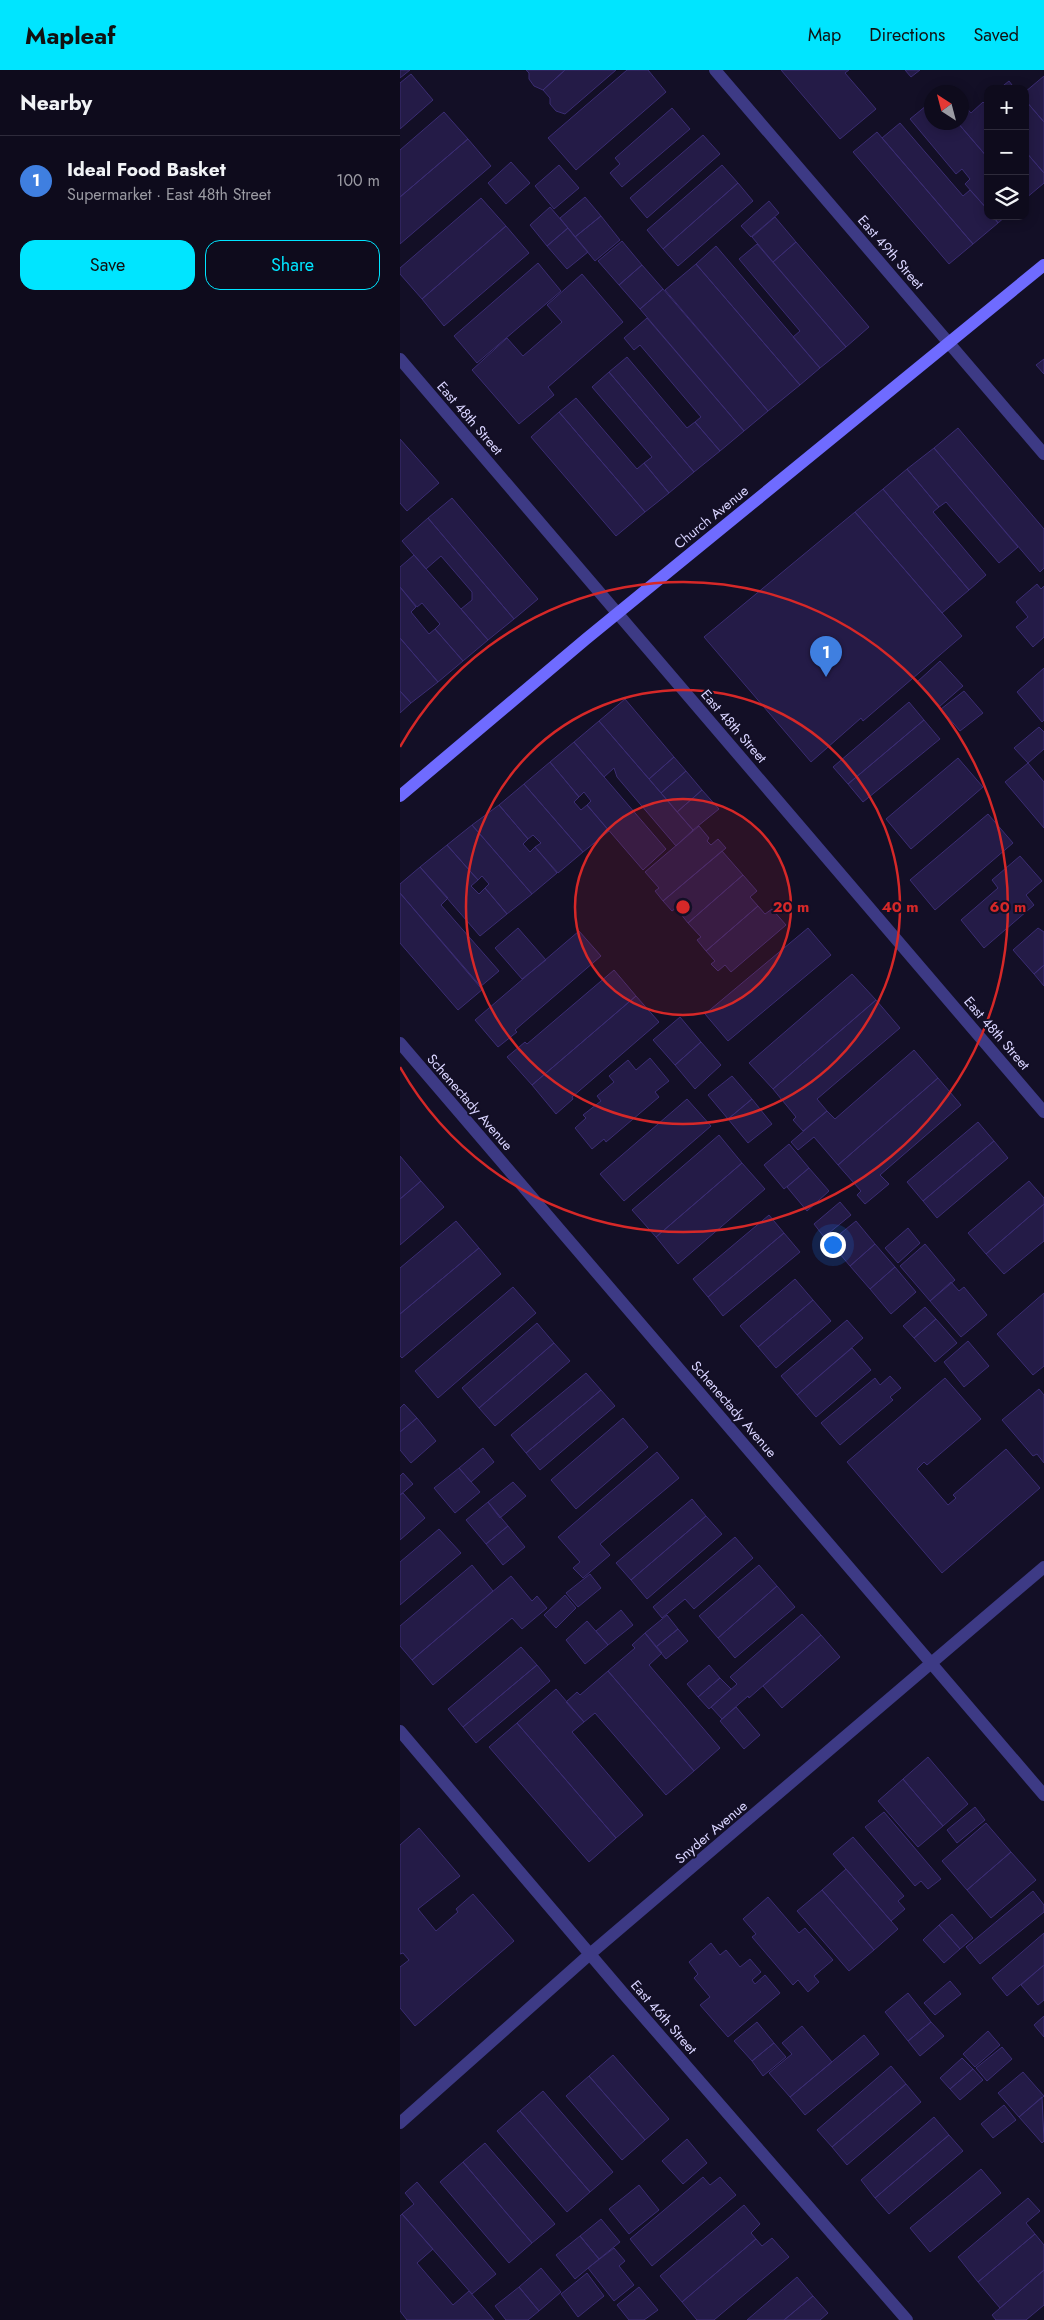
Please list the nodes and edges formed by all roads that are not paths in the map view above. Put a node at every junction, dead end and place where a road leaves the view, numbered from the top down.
1 (715, 70) edge
2 (1044, 265) edge
3 (948, 343) junction
4 (400, 359) edge
5 (1044, 454) edge
6 (617, 613) junction
7 (400, 796) edge
8 (400, 1043) edge
9 (1044, 1112) edge
10 (1044, 1567) edge
11 (932, 1664) junction
12 (400, 1731) edge
13 (1044, 1796) edge
14 (590, 1954) junction
15 (400, 2123) edge
16 (907, 2320) edge

1 - 3 street, East 49th Street
2 - 3 main road, Church Avenue
3 - 5 street, East 49th Street
3 - 6 main road, Church Avenue
4 - 6 street, East 48th Street
6 - 7 main road, Church Avenue
6 - 9 street, East 48th Street
8 - 11 street, Schenectady Avenue
10 - 11 street, Snyder Avenue
11 - 13 street, Schenectady Avenue
11 - 14 street, Snyder Avenue
12 - 14 street, East 46th Street
14 - 15 street, Snyder Avenue
14 - 16 street, East 46th Street

